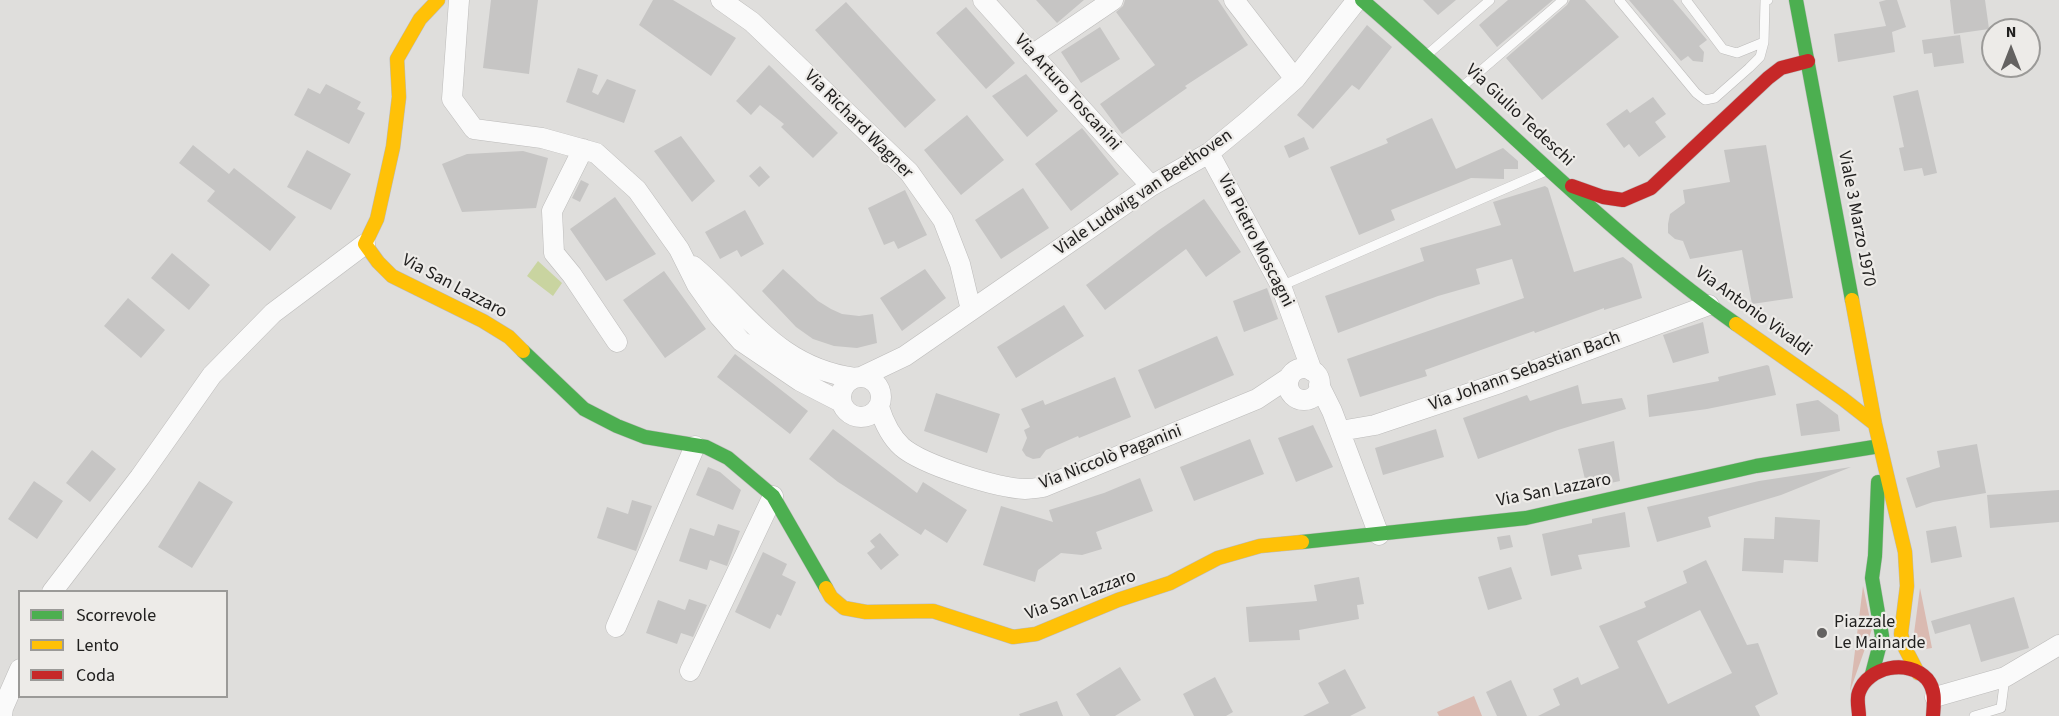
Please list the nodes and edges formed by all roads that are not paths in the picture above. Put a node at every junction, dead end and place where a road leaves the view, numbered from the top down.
1 (438, 0) edge
2 (459, 0) edge
3 (721, 0) edge
4 (983, 0) edge
5 (1113, 0) edge
6 (1234, 0) edge
7 (1490, 0) edge
8 (1563, 0) edge
9 (1619, 0) edge
10 (1686, 0) edge
11 (1768, 0) edge
12 (1796, 0) edge
13 (1368, 2) edge
14 (1764, 42) junction
15 (1032, 55) junction
16 (1426, 56) junction
17 (1808, 61) junction
18 (1294, 79) junction
19 (1461, 88) junction
20 (583, 149) junction
21 (1209, 153) junction
22 (1550, 169) junction
23 (1565, 183) junction
24 (1151, 186) junction
25 (1623, 200) junction
26 (1612, 225) junction
27 (365, 244) junction
28 (686, 261) junction
29 (1281, 286) junction
30 (1708, 305) junction
31 (971, 310) junction
32 (617, 342) dead end
33 (905, 356) junction
34 (858, 378) junction
35 (1304, 381) junction
36 (841, 402) junction
37 (880, 402) junction
38 (1875, 424) junction
39 (1340, 431) junction
40 (695, 446) junction
41 (1880, 446) junction
42 (773, 496) junction
43 (1379, 535) junction
44 (53, 590) edge
45 (616, 627) dead end
46 (2059, 645) edge
47 (690, 671) dead end
48 (1918, 673) junction
49 (18, 674) edge
50 (1872, 674) junction
51 (2005, 677) junction
52 (1934, 706) edge
53 (2, 716) edge
54 (1859, 716) edge
55 (1974, 716) edge

1 - 27 street
2 - 20 street
3 - 31 street, Via Richard Wagner
4 - 15 street, Via Arturo Toscanini
5 - 15 street
6 - 18 street
7 - 16 lane
8 - 19 lane
9 - 14 lane
10 - 14 lane
11 - 14 lane
12 - 17 street, Viale 3 Marzo 1970
13 - 16 street, Via Giulio Tedeschi
13 - 18 street, Viale Ludwig van Beethoven
15 - 24 street, Via Arturo Toscanini
16 - 19 street, Via Giulio Tedeschi
17 - 25 street
17 - 38 street, Viale 3 Marzo 1970
18 - 21 street, Viale Ludwig van Beethoven
19 - 22 street, Via Giulio Tedeschi
20 - 28 street
20 - 32 street
21 - 24 street, Viale Ludwig van Beethoven
21 - 29 street, Via Pietro Moscagni
22 - 23 street, Via Giulio Tedeschi
22 - 29 lane
23 - 25 street, Via Giulio Tedeschi
23 - 26 street, Via Antonio Vivaldi
24 - 31 street, Viale Ludwig van Beethoven
25 - 26 street
26 - 30 street, Via Antonio Vivaldi
27 - 40 street, Via San Lazzaro
27 - 44 street
28 - 34 street
28 - 36 street
29 - 35 street, Via Pietro Moscagni
30 - 38 street, Via Antonio Vivaldi
30 - 39 street, Via Johann Sebastian Bach
31 - 33 street, Viale Ludwig van Beethoven
33 - 34 street, Viale Ludwig van Beethoven
33 - 37 street, Viale Ludwig van Beethoven
34 - 36 street
34 - 37 street
35 - 37 street, Via Niccolò Paganini
35 - 39 street
36 - 37 street
38 - 41 street, Viale 3 Marzo 1970
39 - 43 street
40 - 42 street, Via San Lazzaro
40 - 45 street
41 - 43 street, Via San Lazzaro
41 - 48 street, Viale 3 Marzo 1970
41 - 50 street, Viale 3 Marzo 1970
42 - 43 street, Via San Lazzaro
42 - 47 street
46 - 51 street
48 - 50 street
48 - 52 street, Viale 3 Marzo 1970
49 - 53 street
50 - 54 street, Viale 3 Marzo 1970
51 - 52 street
51 - 55 lane

